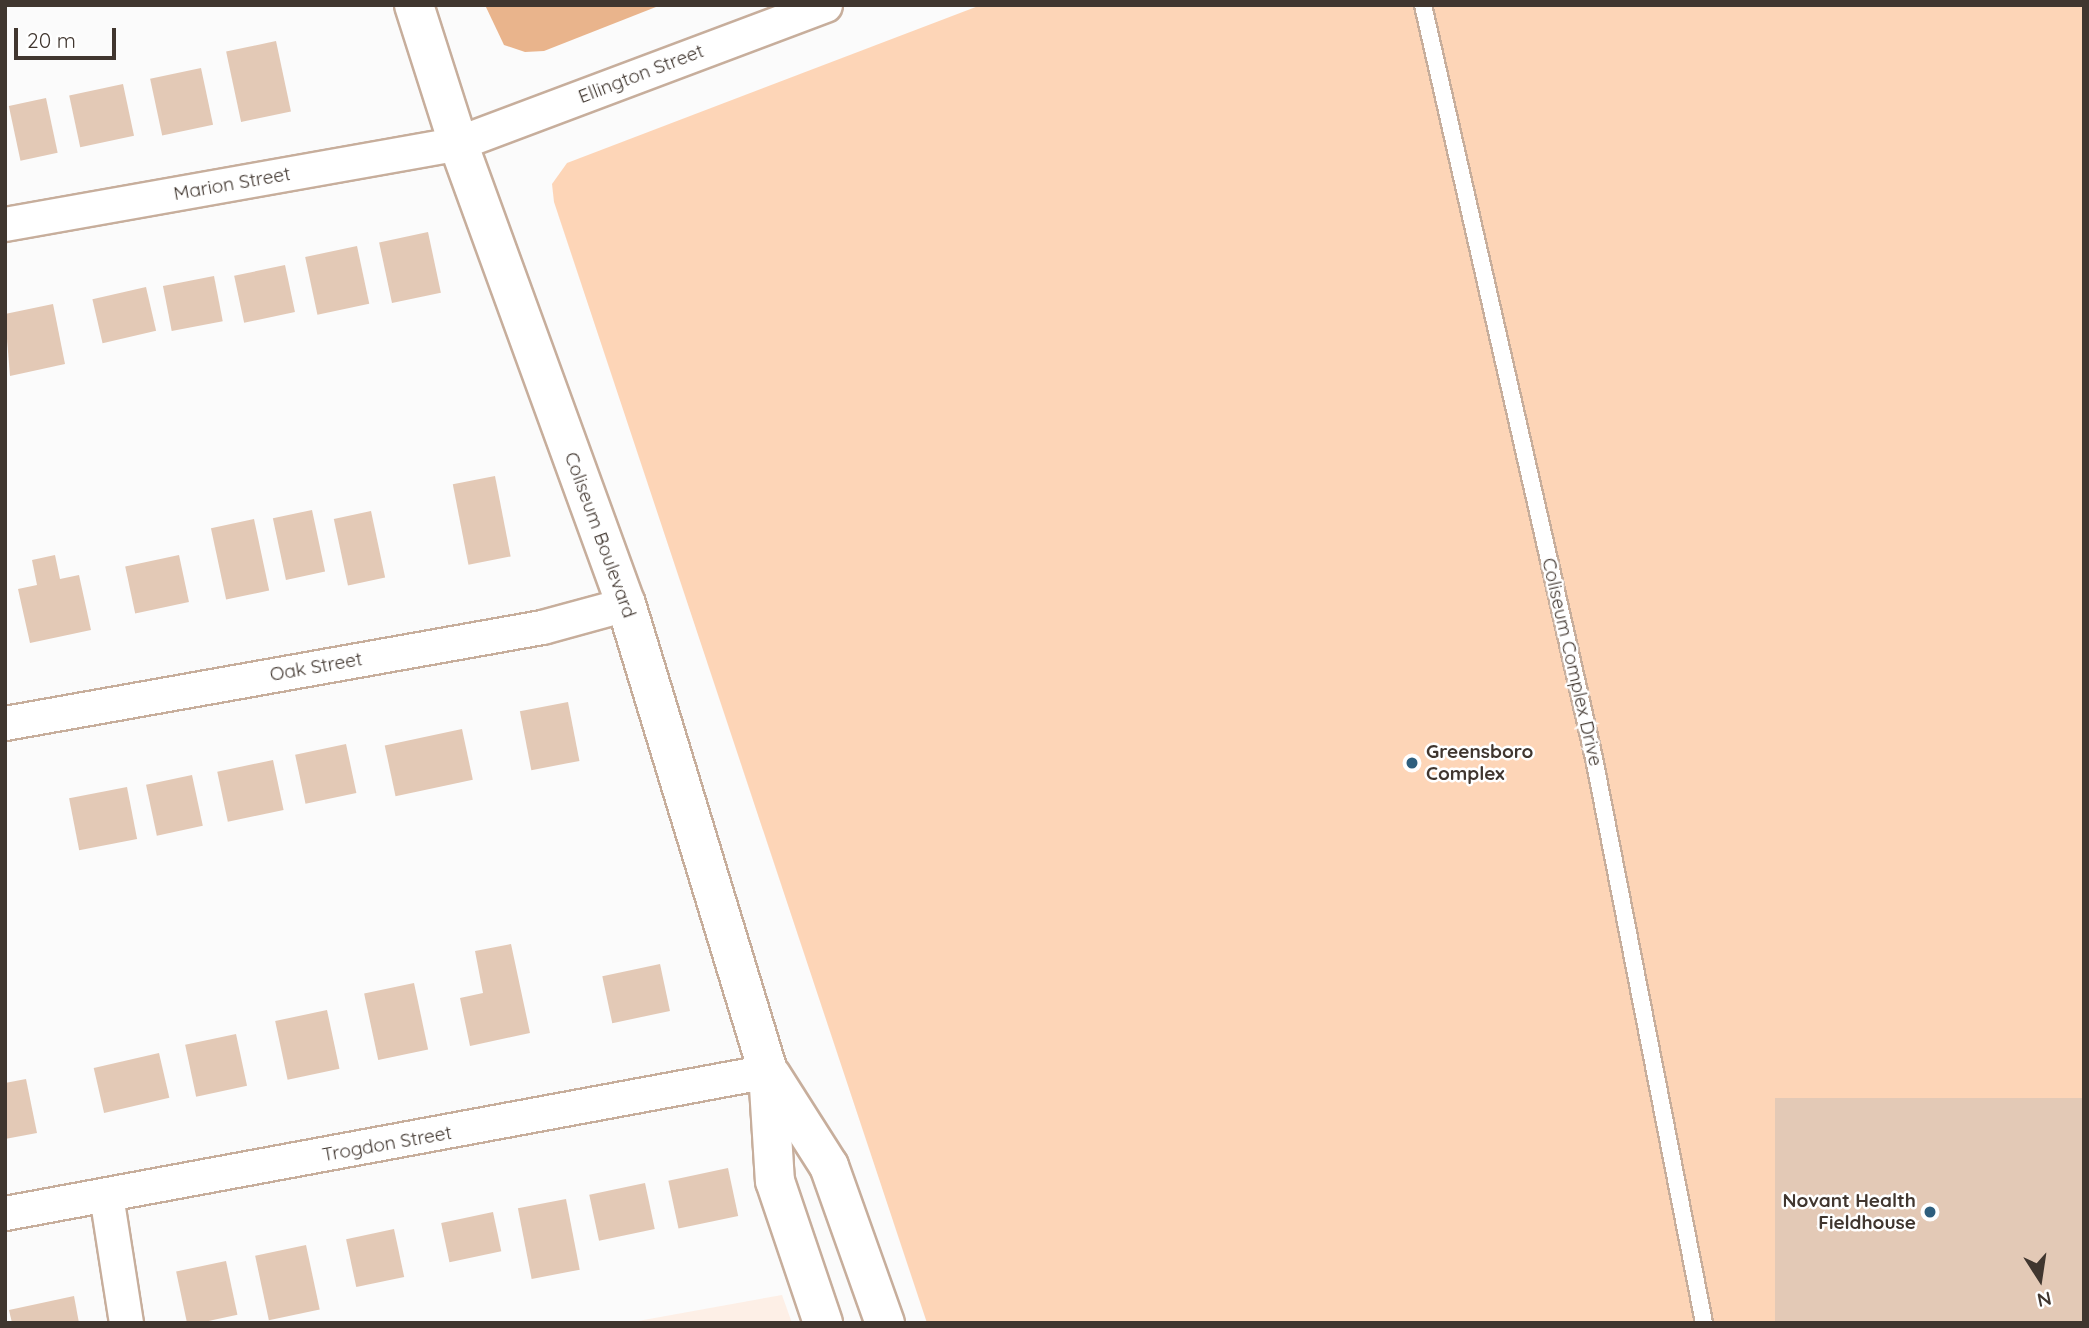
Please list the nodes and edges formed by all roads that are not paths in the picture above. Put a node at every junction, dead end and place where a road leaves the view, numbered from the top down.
1 (414, 5) edge
2 (825, 5) edge
3 (1423, 5) edge
4 (458, 144) junction
5 (5, 225) edge
6 (626, 604) junction
7 (5, 723) edge
8 (768, 1071) junction
9 (106, 1195) junction
10 (5, 1213) edge
11 (126, 1323) edge
12 (823, 1323) edge
13 (885, 1323) edge
14 (1704, 1323) edge

1 - 4 main road, Coliseum Boulevard
2 - 4 street, Ellington Street
3 - 14 lane, Coliseum Complex Drive
4 - 5 street, Marion Street
4 - 6 main road, Coliseum Boulevard
6 - 7 street, Oak Street
6 - 8 main road, Coliseum Boulevard
8 - 9 street, Trogdon Street
8 - 12 main road, Coliseum Boulevard
8 - 13 main road, Coliseum Boulevard
9 - 10 street, Trogdon Street
9 - 11 street

